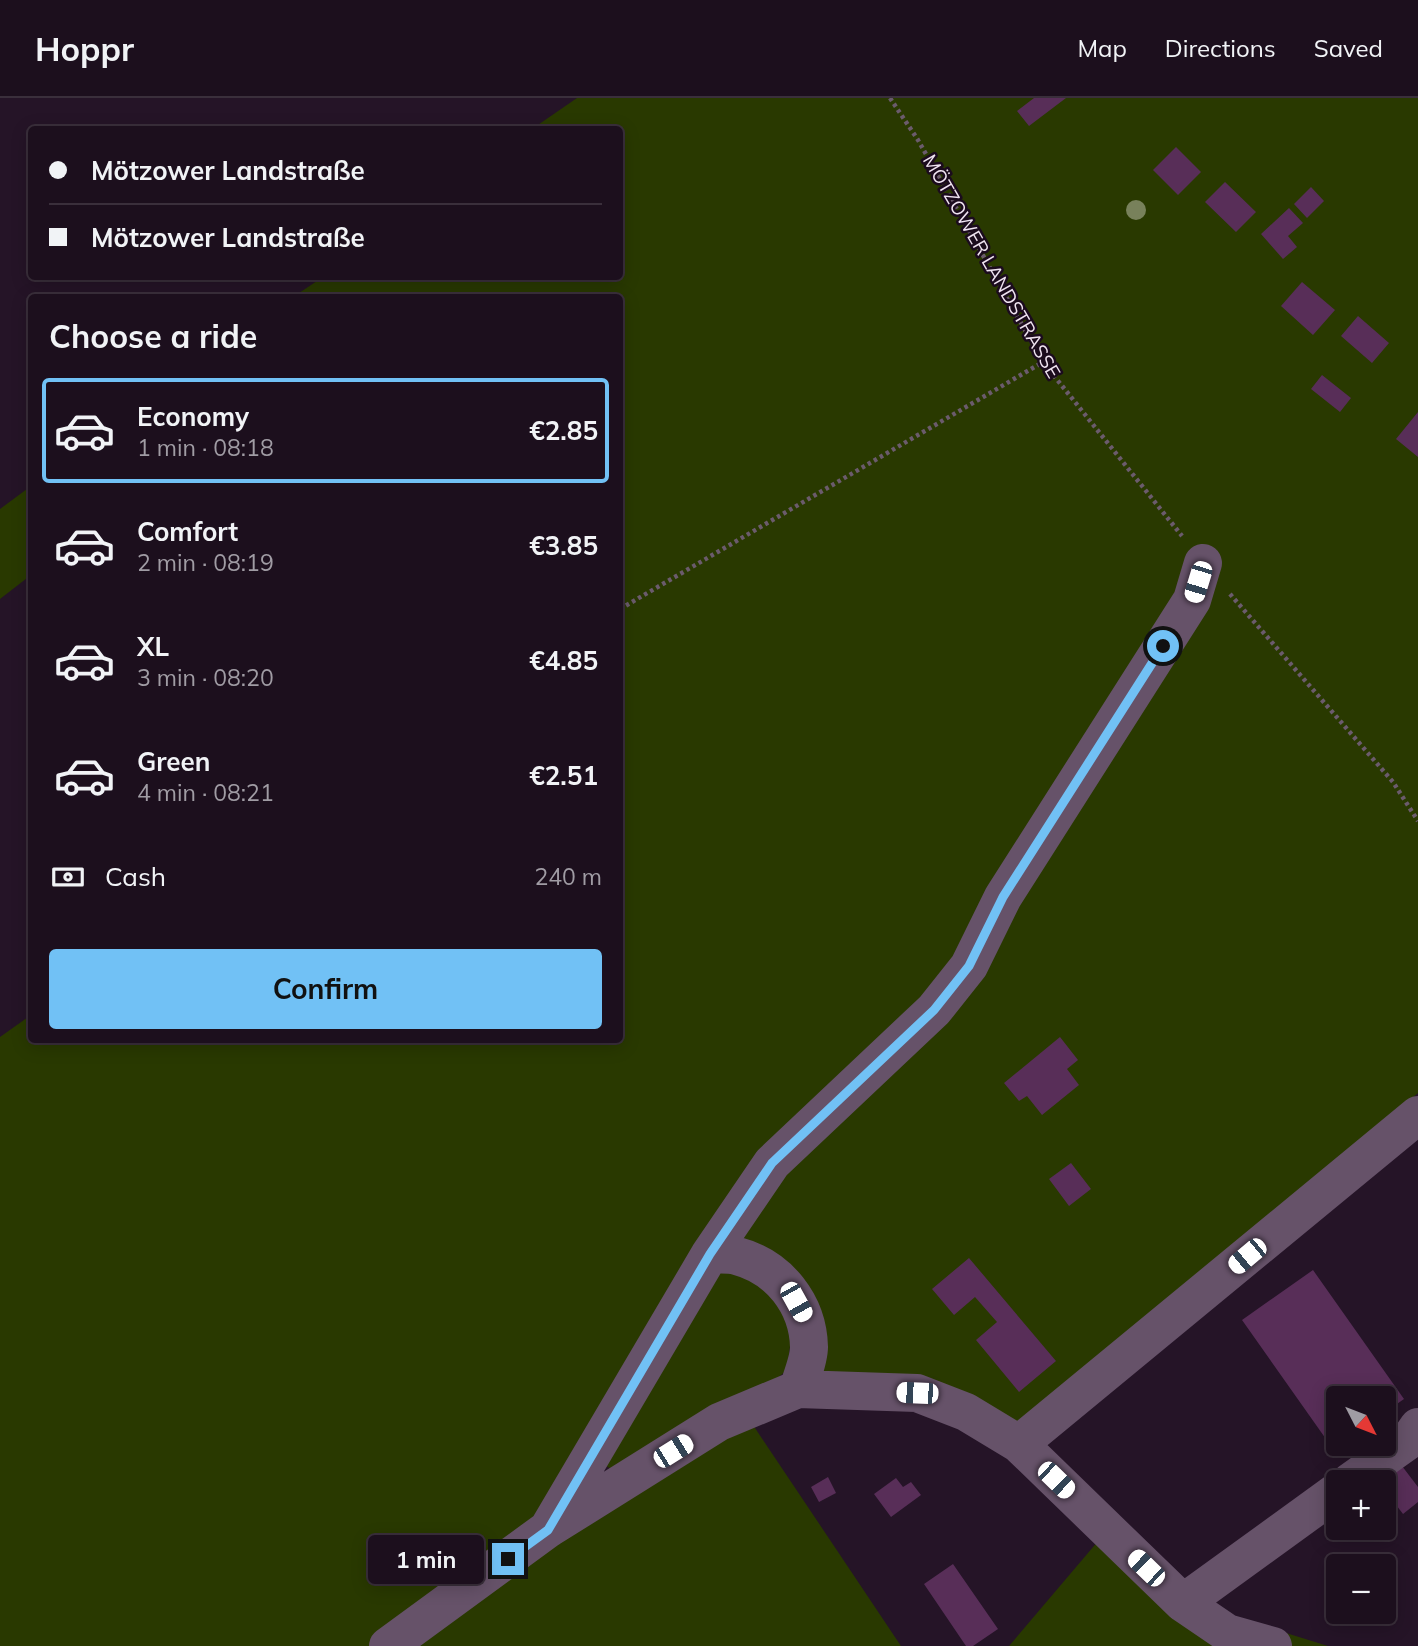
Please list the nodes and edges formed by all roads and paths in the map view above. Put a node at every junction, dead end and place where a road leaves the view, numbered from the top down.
1 (890, 98) edge
2 (1043, 362) junction
3 (1203, 563) junction
4 (623, 607) edge
5 (1418, 821) edge
6 (1418, 1115) edge
7 (710, 1254) junction
8 (798, 1389) junction
9 (1418, 1427) edge
10 (1019, 1444) junction
11 (1367, 1470) edge
12 (1326, 1499) edge
13 (548, 1530) junction
14 (1182, 1603) junction
15 (388, 1646) edge
16 (1273, 1646) edge

1 - 2 path, MÖTZOWER LANDSTRASSE
2 - 3 path, MÖTZOWER LANDSTRASSE
2 - 4 path
3 - 5 path, MÖTZOWER LANDSTRASSE
3 - 7 street
6 - 10 street
7 - 8 street
7 - 13 street
8 - 10 street
8 - 13 street
9 - 11 street
10 - 14 street
12 - 14 street
13 - 15 street
14 - 16 street

